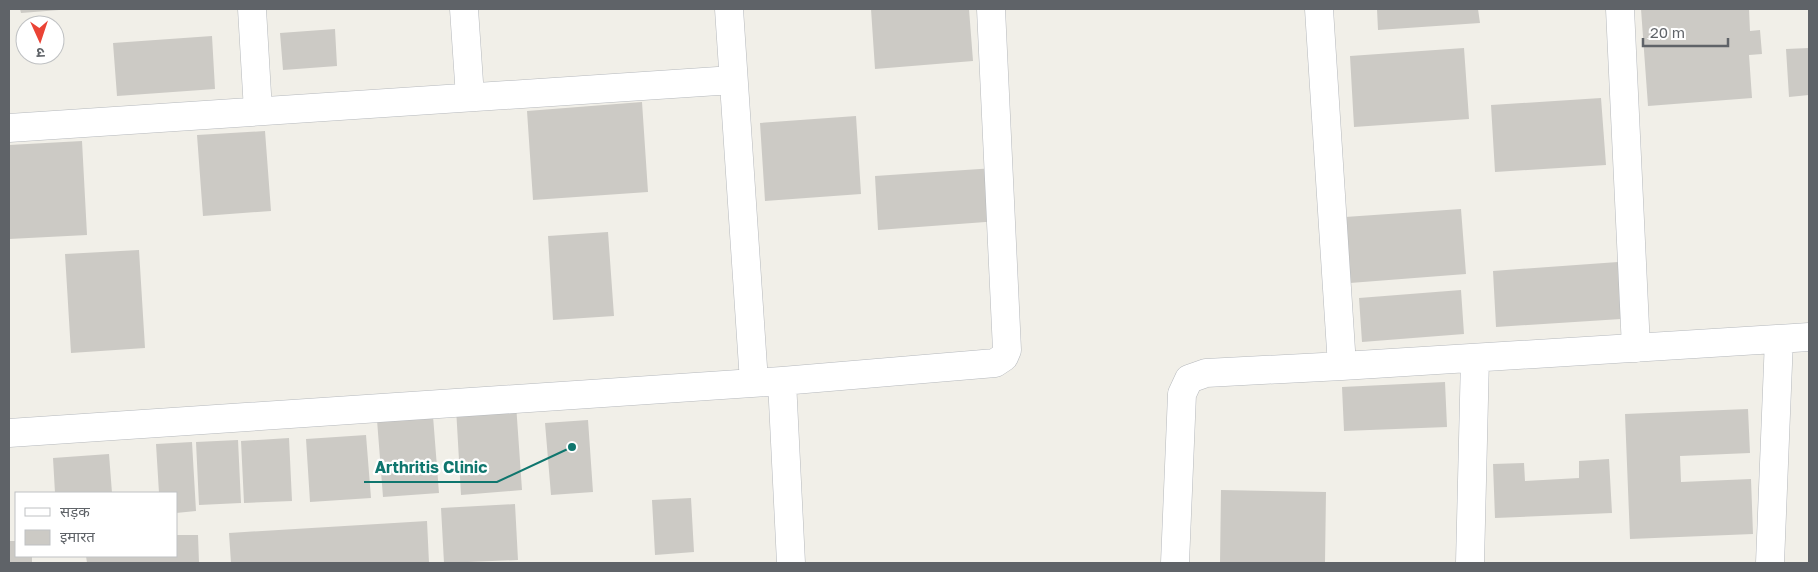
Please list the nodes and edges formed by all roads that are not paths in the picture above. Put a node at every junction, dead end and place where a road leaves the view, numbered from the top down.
1 (252, 9) edge
2 (464, 9) edge
3 (728, 9) edge
4 (991, 9) edge
5 (1319, 9) edge
6 (1620, 9) edge
7 (733, 80) junction
8 (470, 97) junction
9 (258, 111) junction
10 (9, 128) edge
11 (1809, 337) edge
12 (1779, 339) junction
13 (1636, 348) junction
14 (1475, 358) junction
15 (1342, 366) junction
16 (782, 381) junction
17 (754, 382) junction
18 (9, 433) edge
19 (791, 563) edge
20 (1175, 563) edge
21 (1470, 563) edge
22 (1770, 563) edge

1 - 9 street
2 - 8 street
3 - 7 street
4 - 16 street
5 - 15 street
6 - 13 street
7 - 8 street
7 - 17 street
8 - 9 street
9 - 10 street
11 - 12 street
12 - 13 street
12 - 22 street
13 - 14 street
14 - 15 street
14 - 21 street
15 - 20 street
16 - 17 street
16 - 19 street
17 - 18 street

